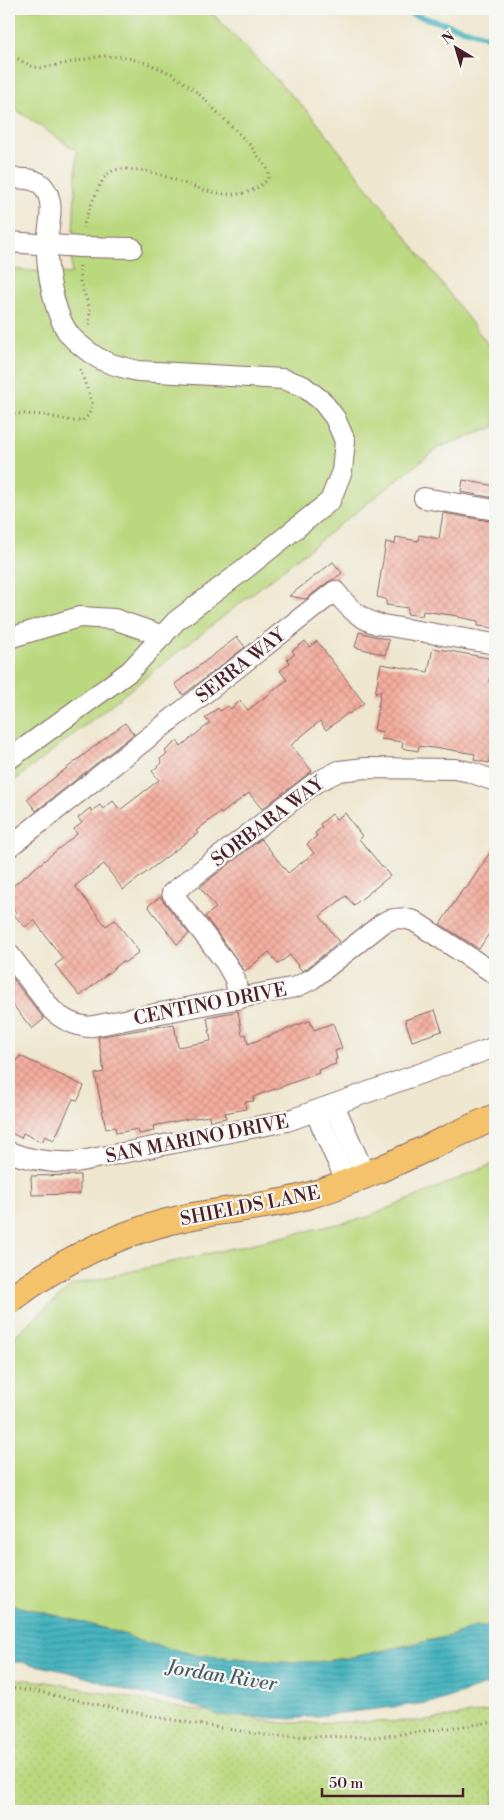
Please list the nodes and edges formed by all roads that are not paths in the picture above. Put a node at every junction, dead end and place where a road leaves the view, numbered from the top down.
1 (9, 178) edge
2 (9, 242) edge
3 (47, 244) junction
4 (132, 248) dead end
5 (424, 498) dead end
6 (495, 510) edge
7 (163, 636) junction
8 (9, 638) edge
9 (495, 644) edge
10 (9, 751) edge
11 (495, 781) edge
12 (9, 847) edge
13 (9, 954) edge
14 (495, 974) edge
15 (239, 998) junction
16 (495, 1047) edge
17 (334, 1105) junction
18 (315, 1112) junction
19 (495, 1117) edge
20 (9, 1152) edge
21 (356, 1179) junction
22 (9, 1301) edge

1 - 3 street
2 - 3 street
3 - 4 street
3 - 7 street
5 - 6 street
7 - 8 street
7 - 10 street
9 - 12 street, SERRA WAY
11 - 15 street, SORBARA WAY
13 - 15 street, CENTINO DRIVE
14 - 15 street, CENTINO DRIVE
16 - 17 street, SAN MARINO DRIVE
17 - 18 street, SAN MARINO DRIVE
17 - 21 street
18 - 20 street, SAN MARINO DRIVE
18 - 21 street
19 - 21 main road, SHIELDS LANE
21 - 22 main road, SHIELDS LANE

